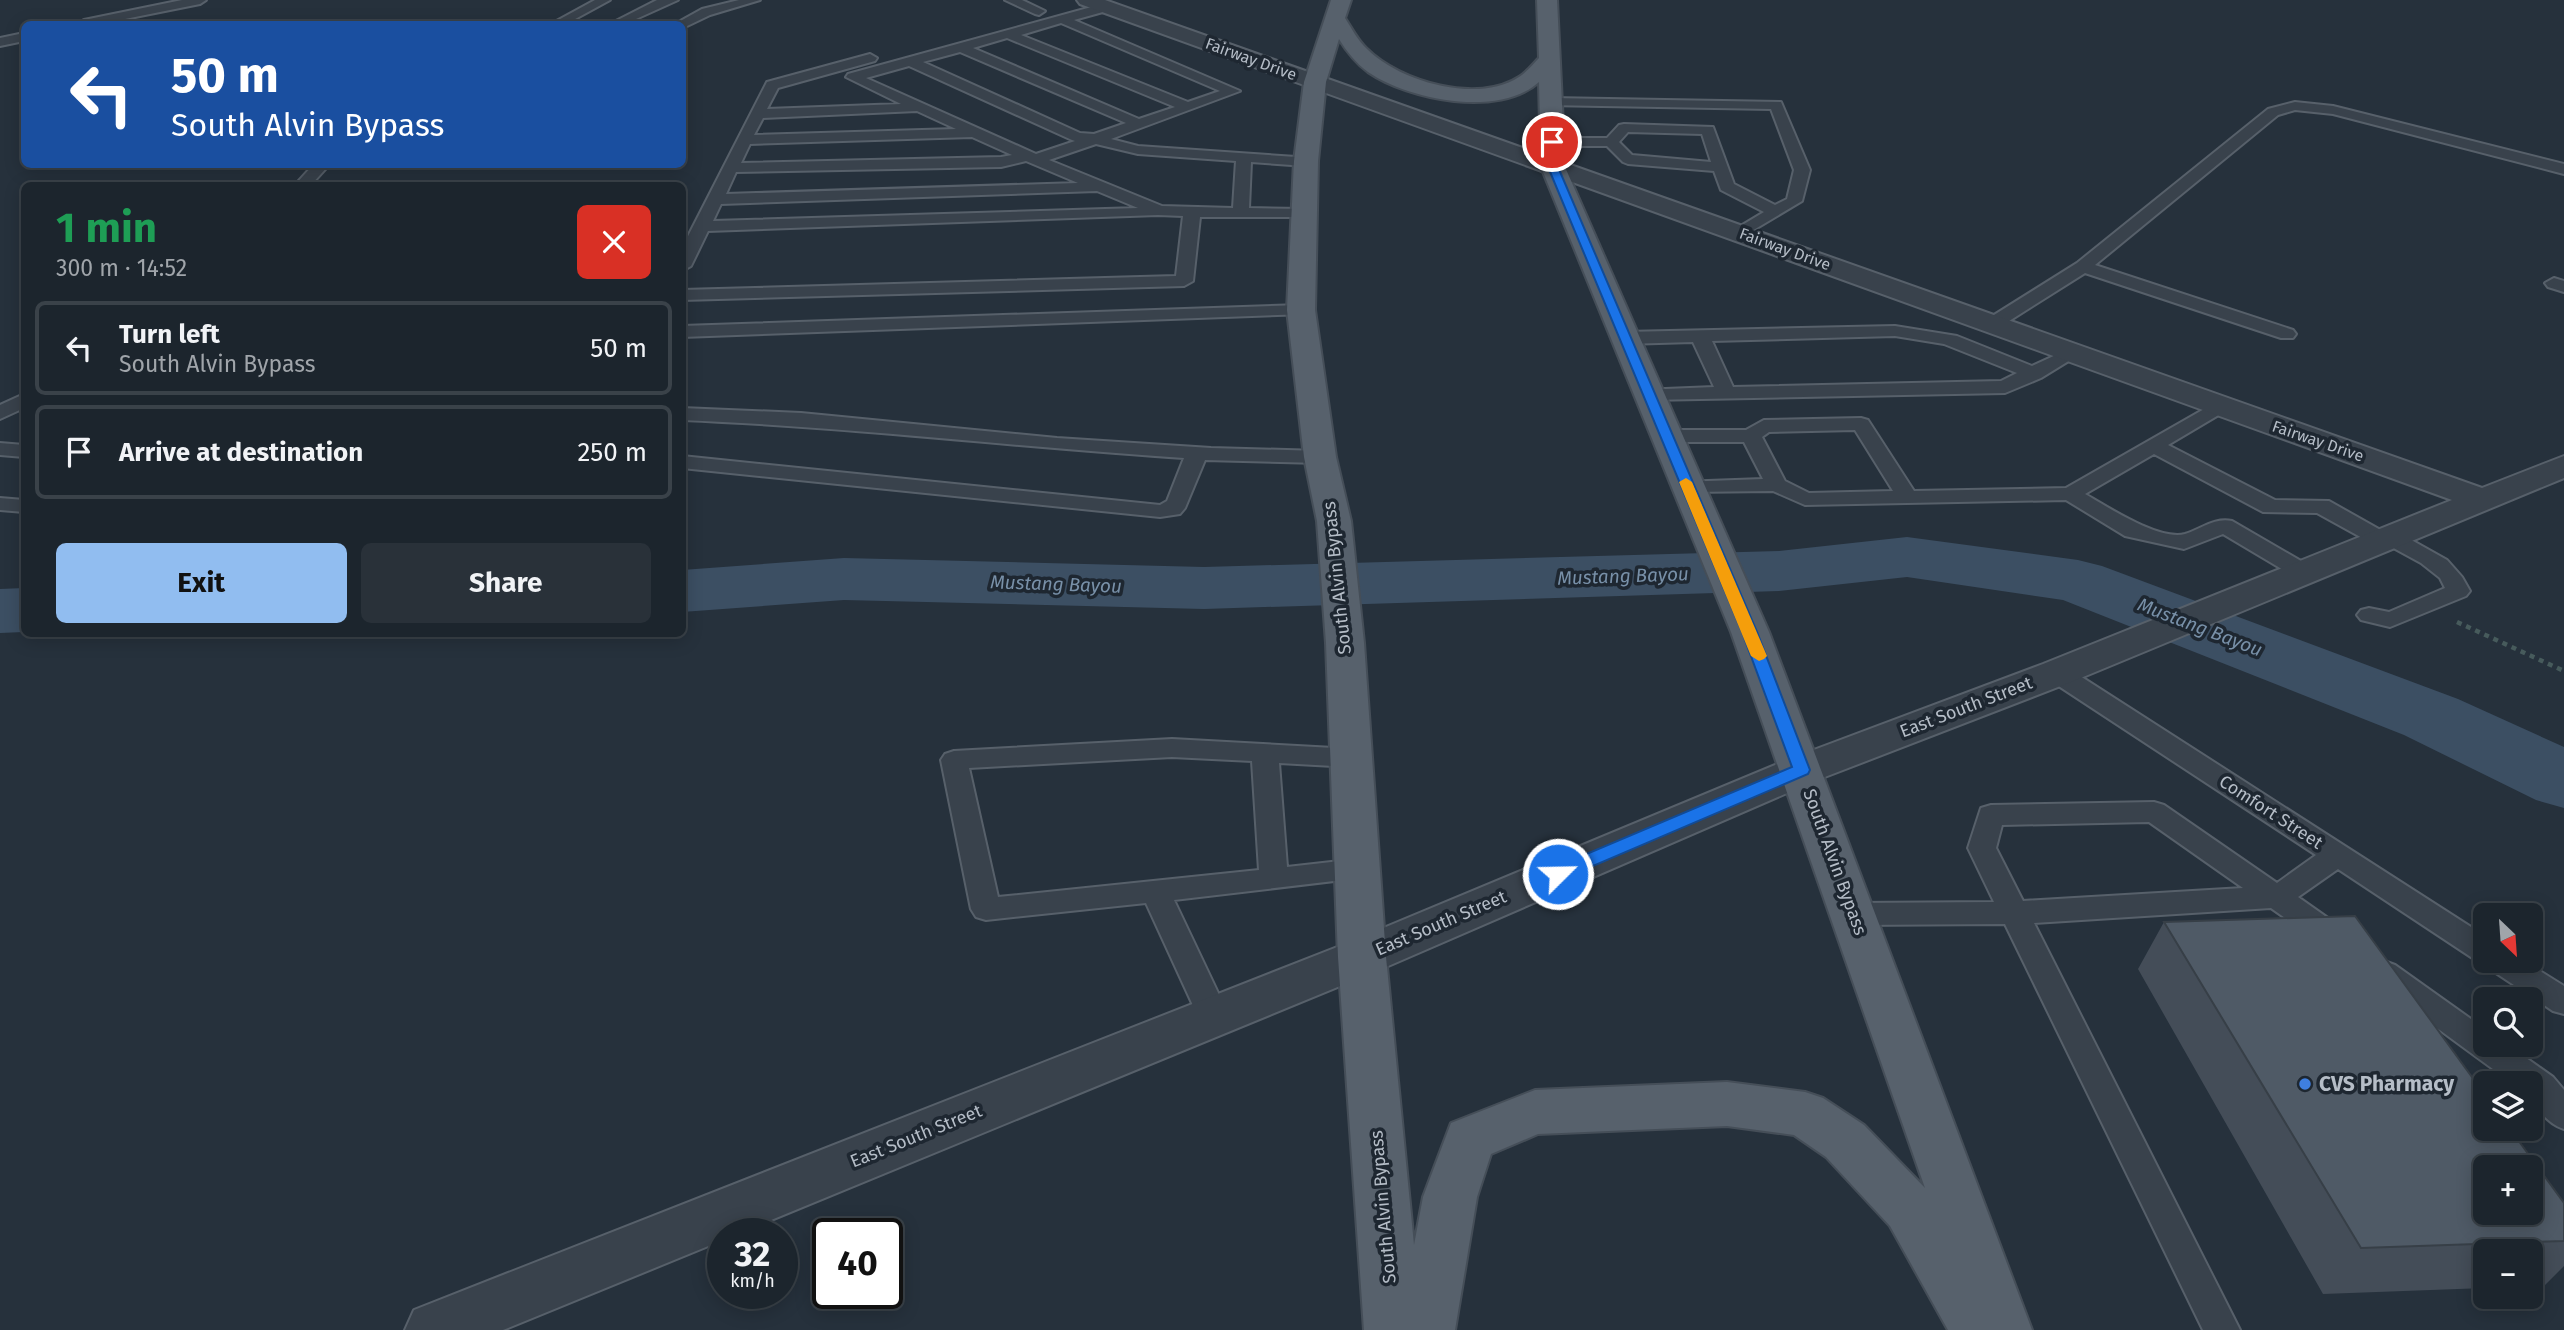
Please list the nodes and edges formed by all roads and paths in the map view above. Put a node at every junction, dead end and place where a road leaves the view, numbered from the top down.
1 (201, 0) edge
2 (604, 0) edge
3 (672, 0) edge
4 (754, 0) edge
5 (1011, 0) edge
6 (1077, 0) edge
7 (1547, 0) edge
8 (630, 1) edge
9 (656, 4) junction
10 (1097, 4) edge
11 (1338, 9) edge
12 (1039, 11) junction
13 (1062, 19) junction
14 (99, 21) edge
15 (562, 21) edge
16 (622, 21) edge
17 (686, 22) edge
18 (1008, 34) junction
19 (21, 38) edge
20 (0, 42) edge
21 (960, 47) junction
22 (1549, 59) junction
23 (910, 61) junction
24 (832, 68) junction
25 (853, 77) junction
26 (1315, 82) junction
27 (1551, 102) junction
28 (1188, 107) junction
29 (922, 108) junction
30 (756, 114) junction
31 (1139, 124) junction
32 (976, 133) junction
33 (1095, 139) junction
34 (743, 141) junction
35 (1611, 142) junction
36 (1552, 154) junction
37 (1244, 156) junction
38 (1032, 158) junction
39 (1306, 161) junction
40 (1721, 167) junction
41 (319, 168) edge
42 (730, 168) junction
43 (2564, 169) edge
44 (304, 182) edge
45 (1104, 187) junction
46 (715, 199) junction
47 (1160, 211) junction
48 (1192, 212) junction
49 (1241, 212) junction
50 (1776, 212) junction
51 (1303, 214) junction
52 (702, 226) junction
53 (1740, 233) junction
54 (686, 258) edge
55 (2083, 267) junction
56 (686, 295) edge
57 (1300, 310) junction
58 (1992, 324) junction
59 (686, 332) edge
60 (2287, 334) dead end
61 (1700, 336) junction
62 (1625, 338) junction
63 (2071, 354) junction
64 (2034, 373) junction
65 (1726, 393) junction
66 (1648, 394) junction
67 (21, 402) edge
68 (2220, 406) junction
69 (0, 413) edge
70 (686, 414) edge
71 (1666, 436) junction
72 (1751, 436) junction
73 (2153, 445) junction
74 (0, 449) edge
75 (21, 451) edge
76 (1197, 453) junction
77 (1320, 457) junction
78 (686, 462) edge
79 (2564, 466) edge
80 (1777, 485) junction
81 (1687, 486) junction
82 (2070, 494) junction
83 (1908, 497) junction
84 (2482, 499) junction
85 (0, 504) edge
86 (21, 506) edge
87 (2271, 507) junction
88 (2224, 526) junction
89 (2386, 539) junction
90 (2305, 573) junction
91 (2424, 607) junction
92 (2369, 615) dead end
93 (2564, 671) edge
94 (2057, 673) junction
95 (1265, 753) junction
96 (1352, 758) junction
97 (1802, 770) junction
98 (2337, 855) junction
99 (1358, 870) junction
100 (1274, 879) junction
101 (1154, 891) junction
102 (2278, 897) junction
103 (2014, 913) junction
104 (1854, 914) junction
105 (2473, 943) edge
106 (1362, 957) junction
107 (2519, 973) edge
108 (2564, 1002) edge
109 (1213, 1016) junction
110 (2564, 1115) edge
111 (435, 1330) edge
112 (1393, 1330) edge
113 (1426, 1330) edge
114 (1980, 1330) edge
115 (2003, 1330) edge
116 (2222, 1330) edge

1 - 14 lane
2 - 15 lane
3 - 9 lane
4 - 17 lane
5 - 12 lane
6 - 12 lane
7 - 22 main road, South Alvin Bypass
8 - 9 lane
9 - 16 lane
10 - 13 lane
10 - 26 street, Fairway Drive
11 - 22 main road
11 - 26 main road, South Alvin Bypass
12 - 24 lane
13 - 18 lane
13 - 28 lane
18 - 21 lane
18 - 28 lane
19 - 20 lane
21 - 23 lane
21 - 31 lane
22 - 27 main road, South Alvin Bypass
23 - 25 lane
23 - 33 lane
24 - 25 lane
24 - 30 lane
25 - 29 lane
26 - 36 street, Fairway Drive
26 - 39 main road, South Alvin Bypass
27 - 36 main road, South Alvin Bypass
27 - 50 lane
28 - 31 lane
29 - 30 lane
29 - 32 lane
30 - 34 lane
31 - 33 lane
32 - 34 lane
32 - 38 lane
33 - 37 lane
33 - 38 lane
34 - 42 lane
35 - 36 lane
35 - 40 lane
35 - 40 lane
36 - 53 street, Fairway Drive
36 - 62 main road, South Alvin Bypass
37 - 39 lane
37 - 49 lane
38 - 42 lane
38 - 45 lane
39 - 51 main road, South Alvin Bypass
40 - 50 lane
41 - 44 lane
42 - 46 lane
43 - 55 lane
45 - 46 lane
45 - 47 lane
46 - 52 lane
47 - 48 lane
47 - 52 lane
48 - 49 lane
48 - 56 lane
49 - 51 lane
50 - 53 lane
51 - 57 main road, South Alvin Bypass
52 - 54 lane
53 - 58 street, Fairway Drive
55 - 58 lane
55 - 60 lane
57 - 59 lane
57 - 77 main road, South Alvin Bypass
58 - 63 street, Fairway Drive
61 - 62 lane
61 - 64 lane
61 - 65 lane
62 - 66 main road, South Alvin Bypass
63 - 64 lane
63 - 68 street, Fairway Drive
64 - 65 lane
65 - 66 lane
66 - 71 main road, South Alvin Bypass
67 - 69 lane
68 - 73 lane
68 - 84 street, Fairway Drive
70 - 76 lane
71 - 72 lane
71 - 81 main road, South Alvin Bypass
72 - 80 lane
72 - 83 lane
73 - 82 lane
73 - 87 lane
74 - 75 lane
76 - 77 lane
76 - 78 lane
77 - 96 main road, South Alvin Bypass
79 - 84 street, East South Street
80 - 81 lane
80 - 83 lane
81 - 97 main road, South Alvin Bypass
82 - 83 lane
82 - 88 lane
84 - 89 street, East South Street
85 - 86 lane
87 - 88 lane
87 - 89 lane
88 - 90 lane
89 - 90 street, East South Street
89 - 91 lane
90 - 94 street, East South Street
91 - 92 lane
91 - 93 path
94 - 97 street, East South Street
94 - 98 lane, Comfort Street
95 - 96 lane
95 - 100 lane
95 - 101 lane
96 - 99 main road, South Alvin Bypass
97 - 104 main road, South Alvin Bypass
97 - 106 street, East South Street
98 - 102 lane
98 - 105 lane, Comfort Street
99 - 100 lane
99 - 106 main road, South Alvin Bypass
100 - 101 lane
101 - 109 lane
102 - 103 lane
102 - 103 lane
102 - 110 lane
103 - 104 lane
103 - 116 lane
104 - 115 main road, South Alvin Bypass
106 - 109 street, East South Street
106 - 112 main road, South Alvin Bypass
107 - 108 lane
109 - 111 street, East South Street
113 - 114 main road

